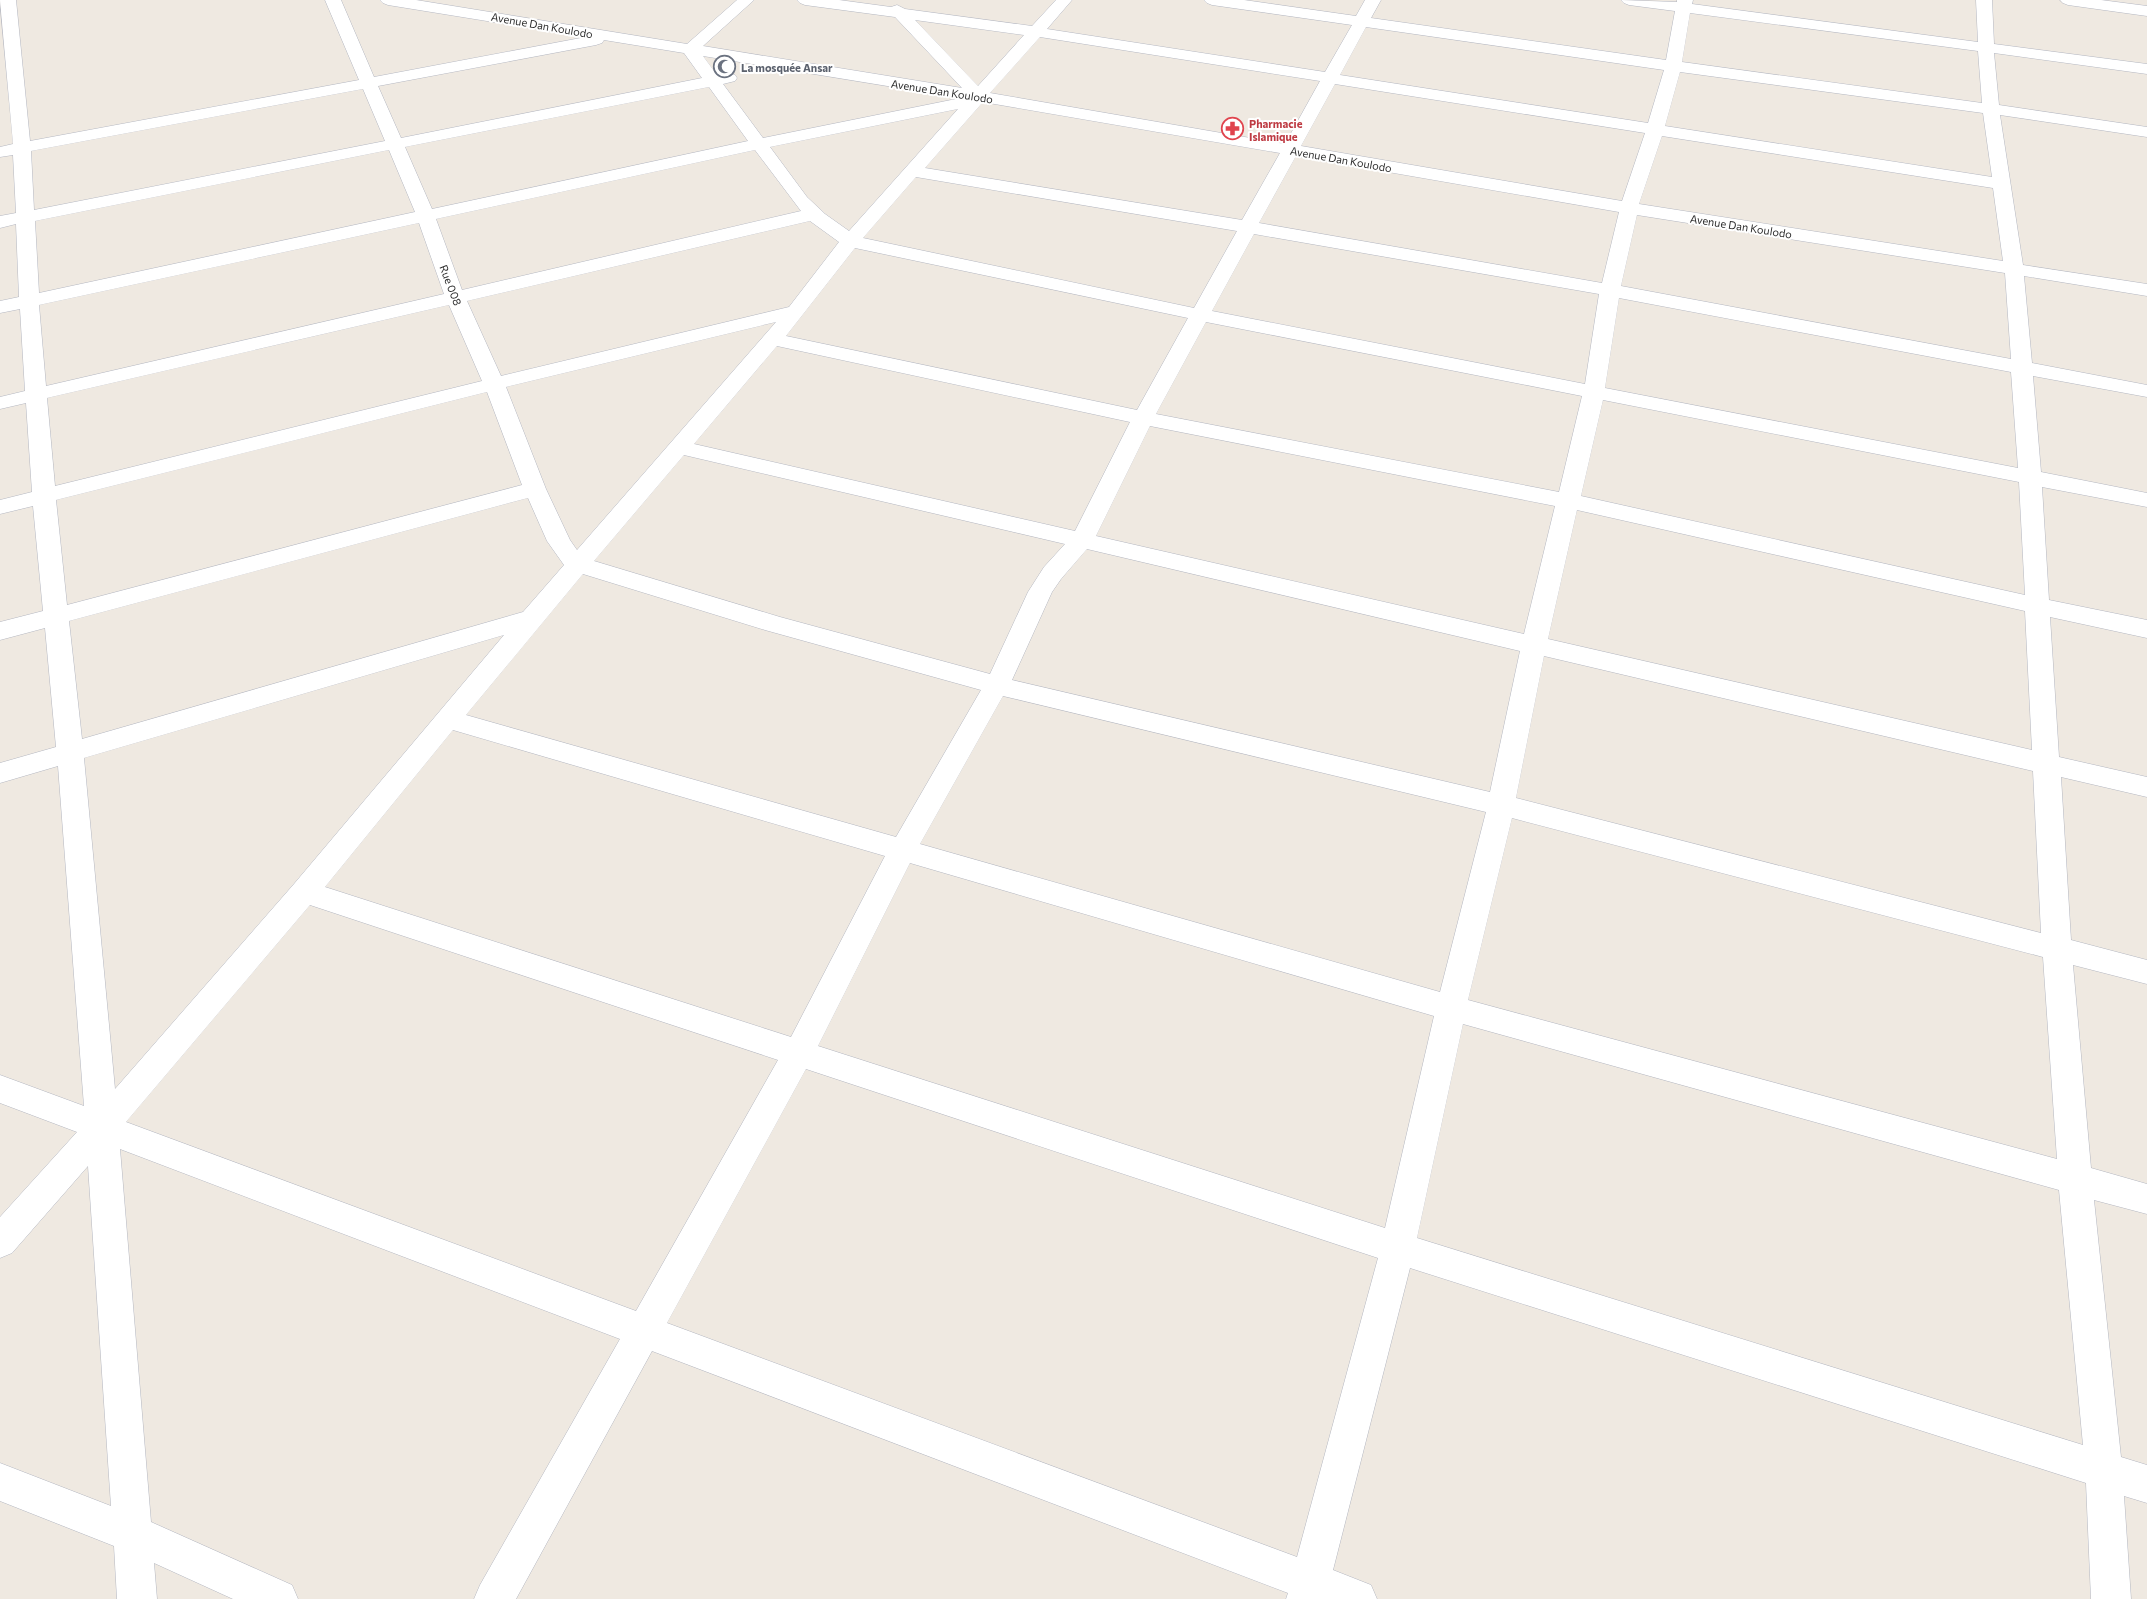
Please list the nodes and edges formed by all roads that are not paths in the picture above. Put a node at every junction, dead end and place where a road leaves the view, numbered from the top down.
1 (8, 0) edge
2 (333, 0) edge
3 (388, 0) edge
4 (746, 0) edge
5 (805, 0) edge
6 (888, 0) edge
7 (1064, 0) edge
8 (1212, 0) edge
9 (1629, 0) edge
10 (1984, 0) edge
11 (2068, 0) edge
12 (430, 3) edge
13 (1684, 4) edge
14 (1367, 11) edge
15 (2147, 11) edge
16 (901, 14) junction
17 (1038, 32) junction
18 (613, 37) junction
19 (1986, 48) junction
20 (690, 50) junction
21 (1673, 66) junction
22 (794, 67) junction
23 (2147, 69) edge
24 (1330, 78) junction
25 (714, 80) junction
26 (368, 82) junction
27 (8, 88) edge
28 (976, 99) junction
29 (1991, 109) junction
30 (1655, 130) junction
31 (2147, 132) edge
32 (396, 144) junction
33 (760, 144) junction
34 (11, 150) edge
35 (1290, 150) junction
36 (912, 171) junction
37 (2002, 184) junction
38 (1630, 208) junction
39 (814, 214) junction
40 (426, 216) junction
41 (13, 219) edge
42 (1248, 226) junction
43 (850, 241) junction
44 (2014, 269) junction
45 (1610, 290) junction
46 (2147, 290) edge
47 (456, 299) junction
48 (29, 300) junction
49 (0, 307) edge
50 (796, 312) junction
51 (1200, 315) junction
52 (772, 339) junction
53 (2022, 369) junction
54 (494, 384) junction
55 (2147, 391) edge
56 (1594, 392) junction
57 (36, 395) junction
58 (0, 403) edge
59 (1143, 418) junction
60 (679, 447) junction
61 (2030, 477) junction
62 (535, 489) junction
63 (44, 496) junction
64 (2147, 500) edge
65 (1569, 501) junction
66 (0, 507) edge
67 (1082, 539) junction
68 (577, 564) junction
69 (2038, 606) junction
70 (55, 617) junction
71 (532, 618) junction
72 (2147, 629) edge
73 (0, 631) edge
74 (1534, 644) junction
75 (997, 685) junction
76 (447, 719) junction
77 (70, 753) junction
78 (2046, 765) junction
79 (0, 773) edge
80 (2147, 787) edge
81 (1501, 805) junction
82 (902, 850) junction
83 (304, 892) junction
84 (2057, 949) junction
85 (2147, 972) edge
86 (1451, 1008) junction
87 (798, 1054) junction
88 (0, 1089) edge
89 (102, 1127) junction
90 (2075, 1178) junction
91 (2147, 1199) edge
92 (0, 1242) edge
93 (1398, 1248) junction
94 (644, 1331) junction
95 (2104, 1470) junction
96 (0, 1482) edge
97 (2147, 1484) edge
98 (134, 1534) junction
99 (1308, 1591) edge
100 (137, 1599) edge
101 (278, 1599) edge
102 (494, 1599) edge
103 (1357, 1599) edge
104 (2111, 1599) edge

1 - 27 street
2 - 26 street, Rue 008
3 - 12 street, Avenue Dan Koulodo
4 - 20 street
5 - 16 street
6 - 16 street
7 - 17 street
8 - 14 street
9 - 13 street
10 - 19 street
11 - 15 street
12 - 18 street, Avenue Dan Koulodo
13 - 19 street
13 - 21 street
14 - 21 street
14 - 24 street
16 - 17 street
16 - 28 street
17 - 24 street
17 - 28 street
18 - 20 street, Avenue Dan Koulodo
18 - 26 street
19 - 23 street
19 - 29 street
20 - 22 street, Avenue Dan Koulodo
20 - 25 street
21 - 29 street
21 - 30 street
22 - 25 street
22 - 28 street, Avenue Dan Koulodo
24 - 30 street
24 - 35 street
25 - 32 street
25 - 33 street
26 - 32 street, Rue 008
26 - 34 street
27 - 34 street
28 - 33 street
28 - 35 street, Avenue Dan Koulodo
28 - 36 street
29 - 31 street
29 - 37 street
30 - 37 street
30 - 38 street
32 - 40 street, Rue 008
32 - 41 street
33 - 39 street
33 - 40 street
34 - 41 street
35 - 38 street, Avenue Dan Koulodo
35 - 42 street
36 - 42 street
36 - 43 street
37 - 44 street
38 - 44 street, Avenue Dan Koulodo
38 - 45 street
39 - 43 street
39 - 47 street
40 - 47 street, Rue 008
40 - 48 street
41 - 48 street
42 - 45 street
42 - 51 street
43 - 50 street
43 - 51 street
44 - 46 street, Avenue Dan Koulodo
44 - 53 street
45 - 53 street
45 - 56 street
47 - 54 street, Rue 008
47 - 57 street
48 - 49 street
48 - 57 street
50 - 52 street
50 - 54 street
51 - 56 street
51 - 59 street
52 - 59 street
52 - 60 street
53 - 55 street
53 - 61 street
54 - 62 street, Rue 008
54 - 63 street
56 - 61 street
56 - 65 street
57 - 58 street
57 - 63 street
59 - 65 street
59 - 67 street
60 - 67 street
60 - 68 street
61 - 64 street
61 - 69 street
62 - 68 street, Rue 008
62 - 70 street
63 - 66 street
63 - 70 street
65 - 69 street
65 - 74 street
67 - 74 street
67 - 75 street
68 - 71 street
68 - 75 street
69 - 72 street
69 - 78 street
70 - 73 street
70 - 77 street
71 - 76 street
71 - 77 street
74 - 78 street
74 - 81 street
75 - 81 street
75 - 82 street
76 - 82 street
76 - 83 street
77 - 79 street
77 - 89 street
78 - 80 street
78 - 84 street
81 - 84 street
81 - 86 street
82 - 86 street
82 - 87 street
83 - 87 street
83 - 89 street
84 - 85 street
84 - 90 street
86 - 90 street
86 - 93 street
87 - 93 street
87 - 94 street
88 - 89 street
89 - 92 street
89 - 94 street
89 - 98 street
90 - 91 street
90 - 95 street
93 - 95 street
93 - 99 street
94 - 99 street
94 - 102 street
95 - 97 street
95 - 104 street
96 - 98 street
98 - 100 street
98 - 101 street
99 - 103 street

